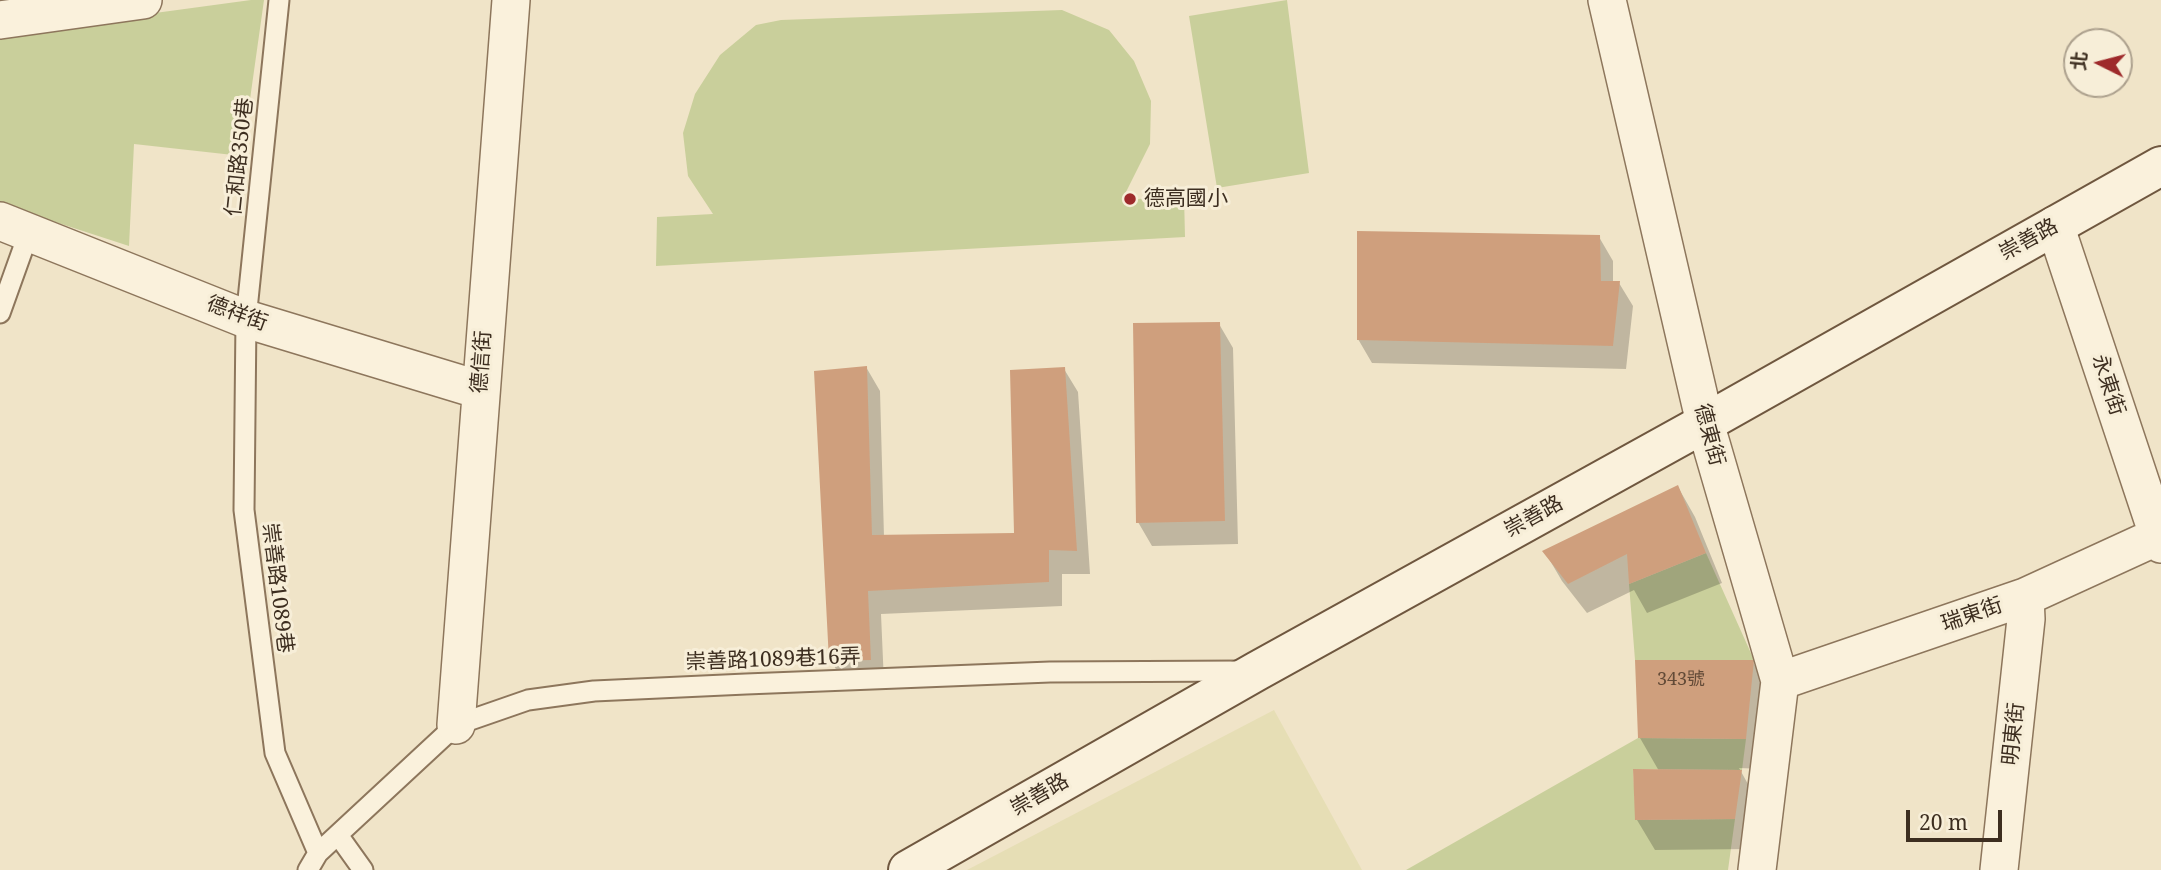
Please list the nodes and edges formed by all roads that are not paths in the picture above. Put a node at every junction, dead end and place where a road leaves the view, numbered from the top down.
1 (143, 0) edge
2 (279, 0) edge
3 (511, 0) edge
4 (1607, 0) edge
5 (0, 20) edge
6 (2161, 166) edge
7 (2055, 225) junction
8 (14, 227) edge
9 (0, 313) edge
10 (246, 319) junction
11 (480, 390) junction
12 (1705, 423) junction
13 (2160, 540) edge
14 (2025, 597) junction
15 (1258, 671) junction
16 (1780, 681) junction
17 (456, 725) junction
18 (338, 835) junction
19 (313, 862) edge
20 (363, 870) edge
21 (908, 870) edge
22 (1757, 870) edge
23 (1999, 870) edge

1 - 5 street
2 - 10 lane, 仁和路350巷
3 - 11 street, 德信街
4 - 12 street, 德東街
6 - 7 street, 崇善路
7 - 12 street, 崇善路
7 - 13 street, 永東街
8 - 9 lane
8 - 10 street, 德祥街
10 - 11 street, 德祥街
10 - 19 lane, 崇善路1089巷
11 - 17 street, 德信街
12 - 15 street, 崇善路
12 - 16 street, 德東街
13 - 14 street, 瑞東街
14 - 16 street, 瑞東街
14 - 23 street, 明東街
15 - 17 lane, 崇善路1089巷16弄
15 - 21 street, 崇善路
16 - 22 street, 德東街
17 - 18 lane, 崇善路1089巷16弄
18 - 19 lane, 崇善路1089巷
18 - 20 lane

